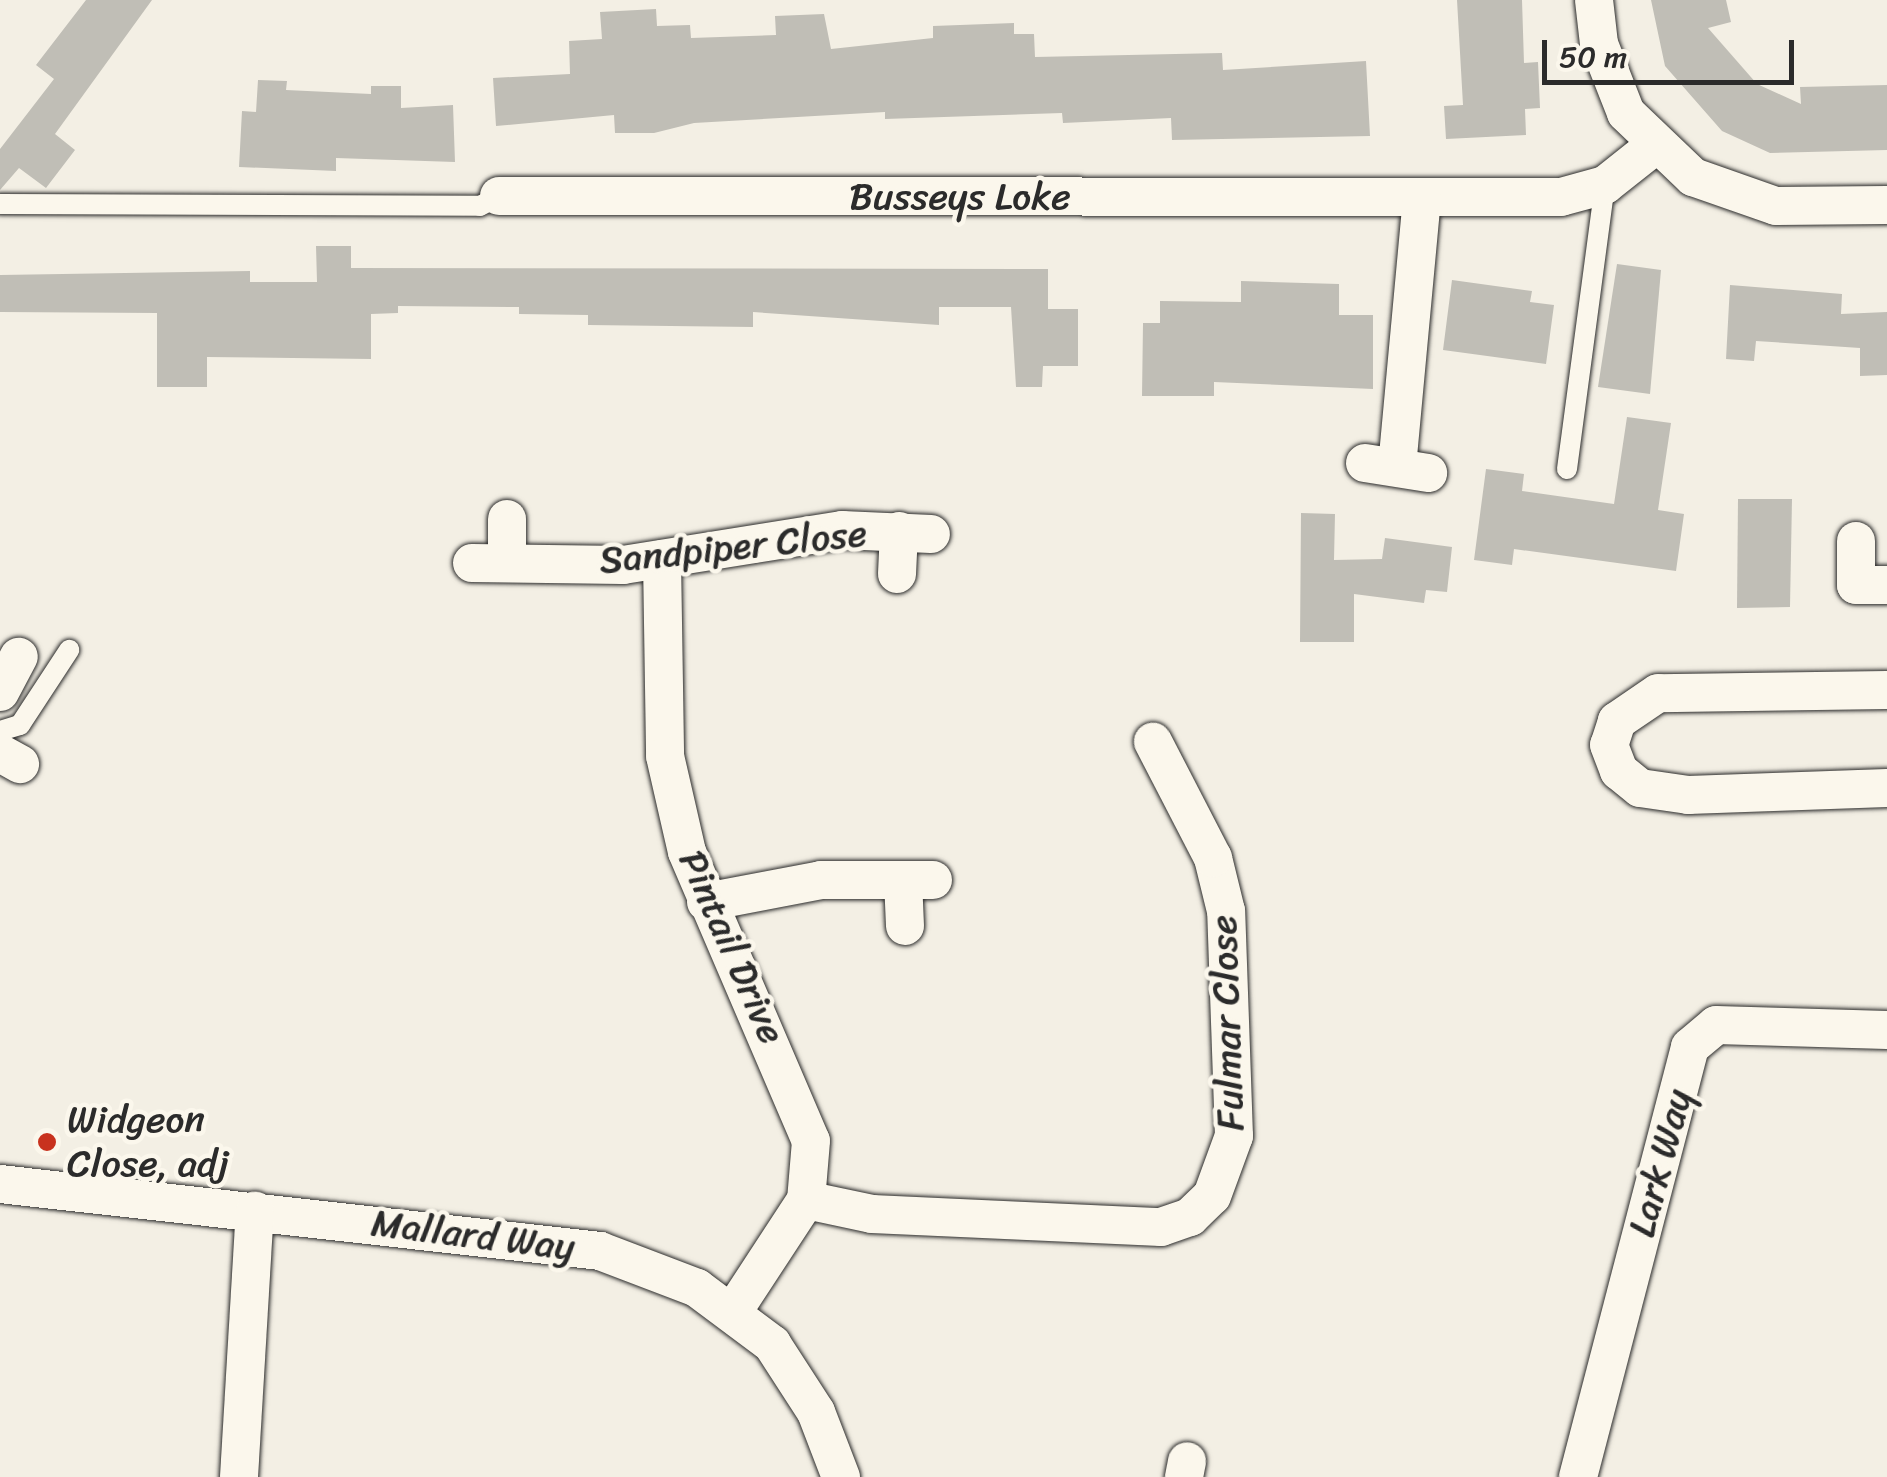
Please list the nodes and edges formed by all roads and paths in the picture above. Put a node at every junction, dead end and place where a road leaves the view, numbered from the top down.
1 (1594, 0) edge
2 (1654, 146) junction
3 (1605, 185) junction
4 (499, 195) joint
5 (1422, 197) junction
6 (0, 204) edge
7 (1887, 205) edge
8 (1397, 468) dead end
9 (1567, 469) dead end
10 (506, 519) dead end
11 (1856, 542) dead end
12 (662, 560) junction
13 (897, 574) dead end
14 (1887, 585) edge
15 (68, 650) dead end
16 (19, 657) dead end
17 (1887, 690) edge
18 (0, 692) edge
19 (0, 731) edge
20 (1152, 742) dead end
21 (1887, 788) edge
22 (706, 902) junction
23 (905, 926) dead end
24 (1887, 1030) edge
25 (0, 1184) edge
26 (806, 1200) junction
27 (254, 1210) junction
28 (734, 1310) junction
29 (239, 1477) edge
30 (841, 1477) edge
31 (1578, 1477) edge

1 - 2 street
2 - 3 street, Busseys Loke
2 - 7 street
3 - 5 street, Busseys Loke
3 - 9 lane
4 - 5 street, Busseys Loke
4 - 6 lane, Busseys Loke
5 - 8 street
10 - 12 street, Sandpiper Close
11 - 14 street
12 - 13 street, Sandpiper Close
12 - 22 street, Pintail Drive
15 - 19 lane
16 - 18 street
17 - 21 street
20 - 26 street, Fulmar Close
22 - 23 street
22 - 26 street, Pintail Drive
24 - 31 street, Lark Way
25 - 27 street, Mallard Way
26 - 28 street, Pintail Drive
27 - 28 street, Mallard Way
27 - 29 street
28 - 30 street, Mallard Way

